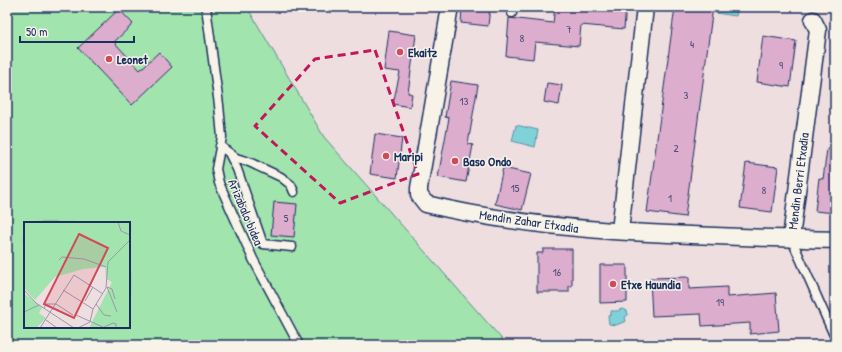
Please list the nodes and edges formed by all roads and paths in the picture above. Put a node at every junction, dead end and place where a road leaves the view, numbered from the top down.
1 (206, 7) edge
2 (450, 7) edge
3 (645, 7) edge
4 (813, 20) dead end
5 (220, 146) junction
6 (230, 155) junction
7 (294, 192) dead end
8 (620, 231) junction
9 (791, 238) junction
10 (835, 240) edge
11 (292, 247) dead end
12 (835, 333) edge
13 (299, 345) edge

1 - 5 lane, Arizabalo bidea
2 - 8 street, Mendin Zahar Etxadia
3 - 8 street
4 - 9 street, Mendin Berri Etxadia
5 - 6 lane
5 - 13 lane, Arizabalo bidea
6 - 7 lane
6 - 11 lane
8 - 9 street, Mendin Zahar Etxadia
9 - 10 street, Mendin Zahar Etxadia
9 - 12 lane, Mendin Berri Etxadia

